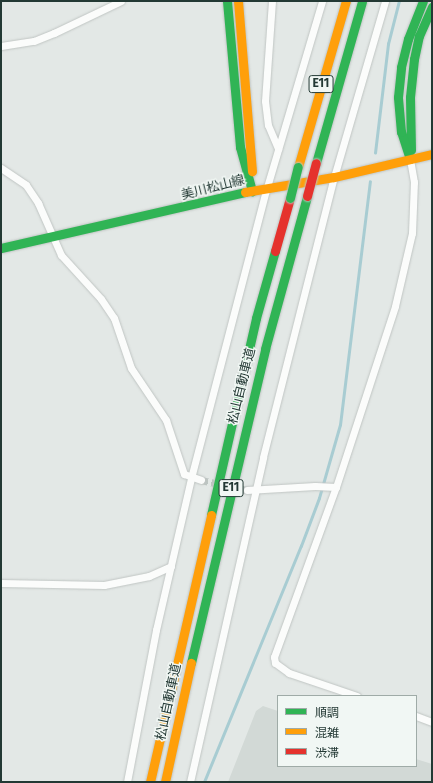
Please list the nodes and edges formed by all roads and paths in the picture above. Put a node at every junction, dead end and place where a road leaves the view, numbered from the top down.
1 (121, 1) edge
2 (227, 1) edge
3 (238, 1) edge
4 (272, 1) edge
5 (322, 1) edge
6 (346, 1) edge
7 (362, 1) edge
8 (385, 1) edge
9 (423, 1) edge
10 (432, 7) edge
11 (1, 46) edge
12 (278, 149) junction
13 (432, 154) edge
14 (410, 159) junction
15 (1, 168) edge
16 (334, 176) junction
17 (267, 188) junction
18 (252, 191) junction
19 (54, 236) junction
20 (1, 248) edge
21 (191, 478) junction
22 (202, 480) tunnel mouth
23 (336, 488) junction
24 (247, 490) tunnel mouth
25 (256, 491) junction
26 (171, 566) junction
27 (1, 583) edge
28 (354, 695) edge
29 (417, 716) edge
30 (432, 722) edge
31 (127, 782) edge
32 (150, 782) edge
33 (165, 782) edge
34 (190, 782) edge

1 - 11 street
2 - 18 main road
3 - 18 main road
4 - 12 street
5 - 12 street
6 - 32 main road, 松山自動車道 / E11, bridge
7 - 33 main road, 松山自動車道 / E11, bridge
8 - 16 street
9 - 14 main road
10 - 14 main road
12 - 17 street
13 - 14 main road, 美川松山線
14 - 16 main road, 美川松山線
14 - 23 street
15 - 19 street
16 - 17 main road, 美川松山線
16 - 25 street
17 - 18 main road, 美川松山線
17 - 21 street
18 - 19 main road, 美川松山線
19 - 20 main road, 美川松山線
19 - 21 street
21 - 22 street
21 - 26 street
23 - 25 street
23 - 28 street
24 - 25 street
25 - 34 street
26 - 27 street
26 - 31 street
29 - 30 street

